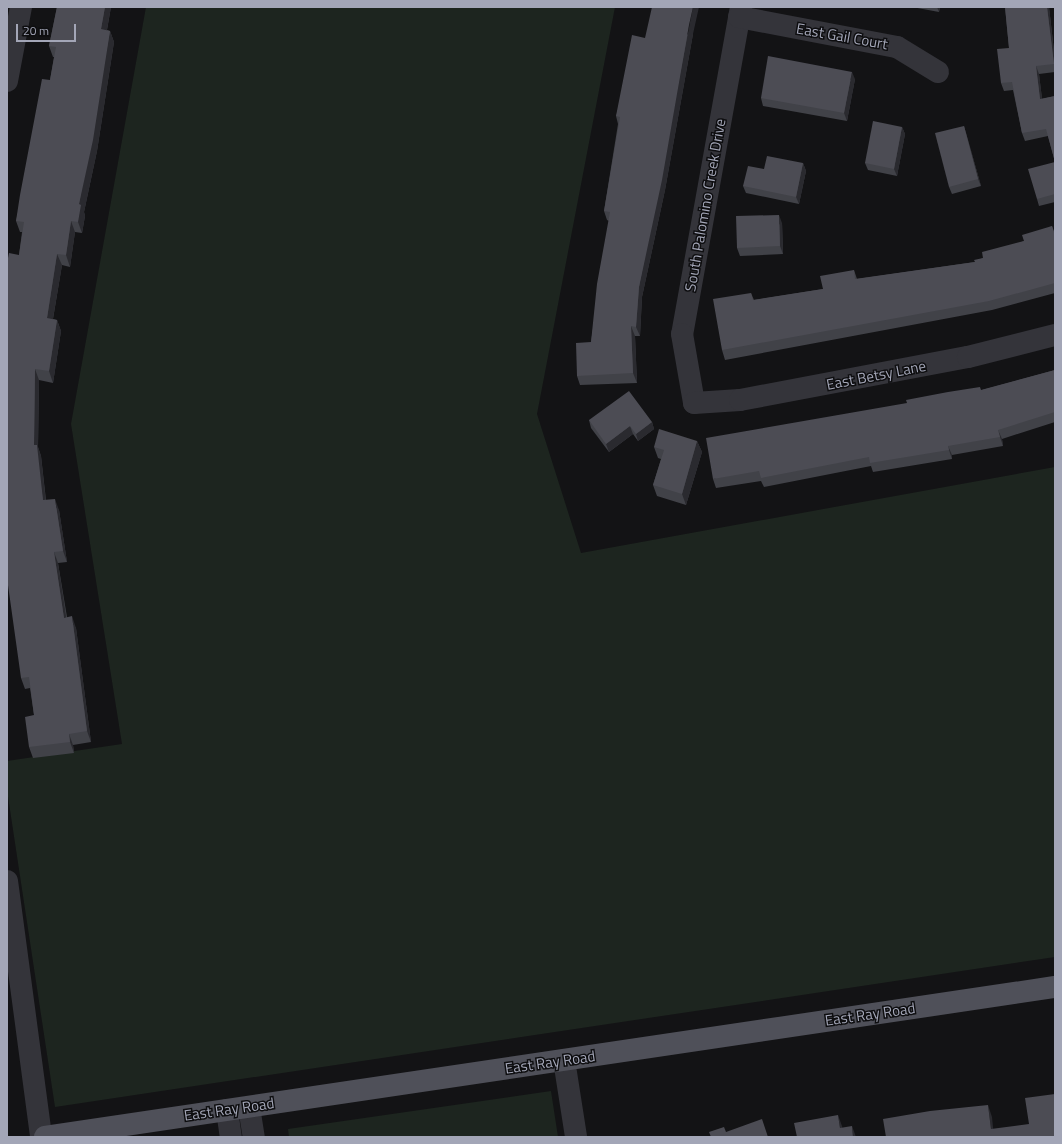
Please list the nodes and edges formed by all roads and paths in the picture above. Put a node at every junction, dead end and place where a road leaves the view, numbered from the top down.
1 (21, 7) edge
2 (740, 12) edge
3 (938, 72) dead end
4 (7, 81) edge
5 (1055, 335) edge
6 (694, 403) joint
7 (7, 881) edge
8 (1055, 987) edge
9 (564, 1060) junction
10 (249, 1107) junction
11 (226, 1110) junction
12 (41, 1137) edge
13 (45, 1137) edge
14 (231, 1137) edge
15 (254, 1137) edge
16 (576, 1137) edge

1 - 4 street
2 - 3 street, East Gail Court
2 - 6 street, South Palomino Creek Drive
5 - 6 street, East Betsy Lane
7 - 12 street
8 - 9 main road, East Ray Road
9 - 10 main road, East Ray Road
9 - 16 street
10 - 11 main road, East Ray Road
10 - 15 street
11 - 13 main road, East Ray Road
11 - 14 street

